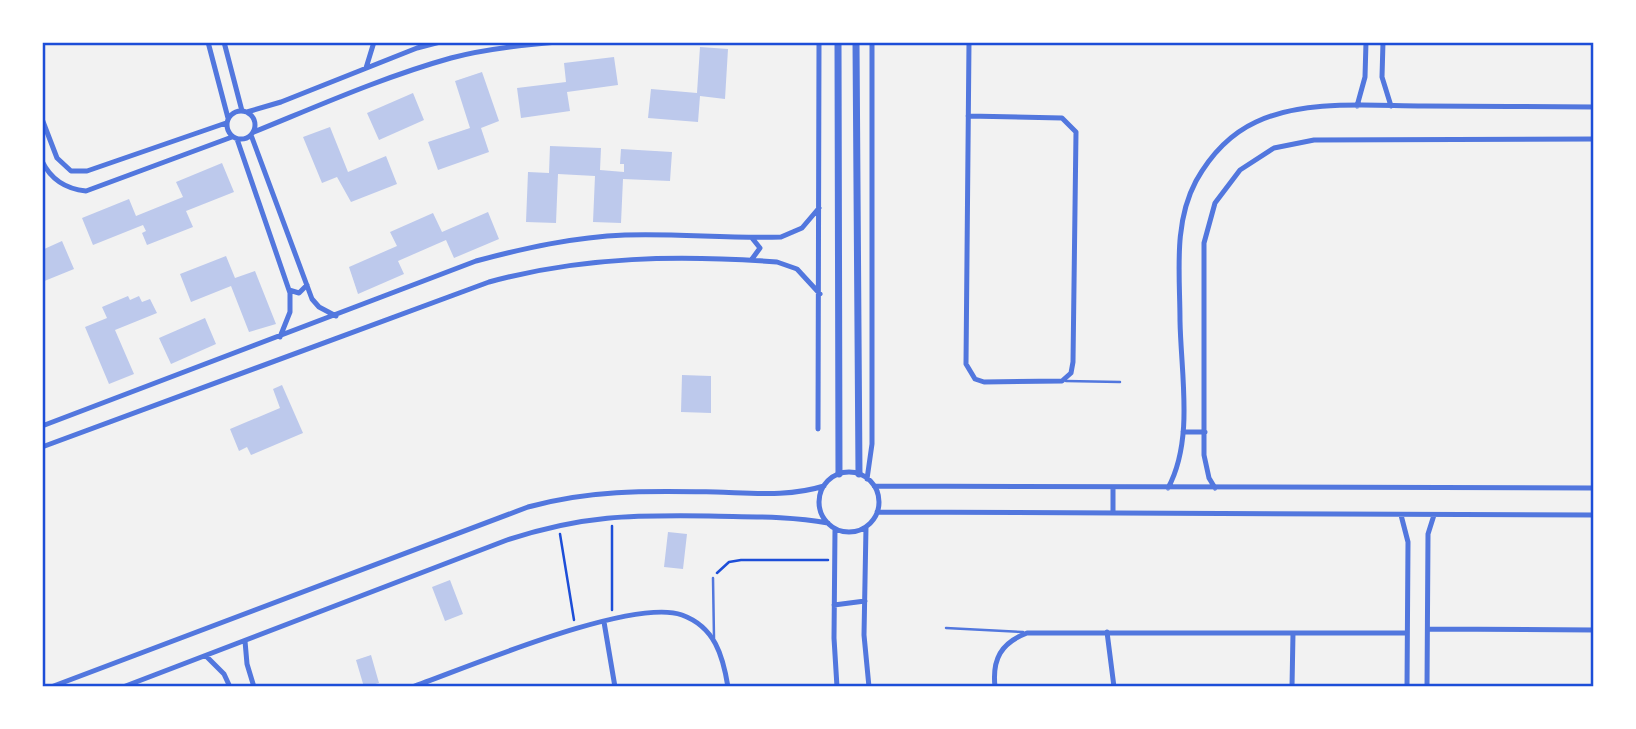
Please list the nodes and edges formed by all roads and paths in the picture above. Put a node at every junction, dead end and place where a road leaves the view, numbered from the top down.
1 (208, 42) edge
2 (224, 42) edge
3 (374, 42) edge
4 (410, 42) edge
5 (440, 42) edge
6 (557, 42) edge
7 (819, 42) edge
8 (838, 42) edge
9 (856, 42) edge
10 (872, 42) edge
11 (969, 42) edge
12 (1366, 42) edge
13 (1383, 42) edge
14 (417, 48) junction
15 (366, 68) junction
16 (1357, 106) junction
17 (1391, 106) junction
18 (1594, 107) edge
19 (244, 111) junction
20 (968, 116) junction
21 (42, 119) edge
22 (227, 120) junction
23 (252, 133) junction
24 (235, 138) junction
25 (1594, 139) edge
26 (42, 162) edge
27 (818, 208) junction
28 (752, 238) junction
29 (750, 260) junction
30 (307, 285) junction
31 (289, 289) junction
32 (820, 294) junction
33 (336, 316) junction
34 (280, 337) junction
35 (1062, 381) junction
36 (1120, 382) dead end
37 (42, 426) edge
38 (818, 429) dead end
39 (1182, 432) junction
40 (1205, 432) junction
41 (42, 447) edge
42 (839, 474) junction
43 (859, 474) junction
44 (867, 479) junction
45 (824, 486) junction
46 (874, 486) junction
47 (1113, 488) junction
48 (1168, 488) junction
49 (1215, 488) junction
50 (1594, 488) edge
51 (877, 512) junction
52 (1113, 513) junction
53 (1401, 515) junction
54 (1434, 515) junction
55 (1594, 515) edge
56 (612, 516) junction
57 (828, 523) junction
58 (558, 524) junction
59 (866, 527) junction
60 (835, 529) junction
61 (835, 560) junction
62 (713, 578) joint
63 (865, 601) junction
64 (834, 605) junction
65 (612, 620) junction
66 (604, 622) junction
67 (946, 628) dead end
68 (1428, 629) junction
69 (1594, 630) edge
70 (576, 631) junction
71 (1107, 632) junction
72 (1027, 633) junction
73 (1293, 633) junction
74 (1407, 633) junction
75 (714, 638) junction
76 (245, 640) junction
77 (206, 656) junction
78 (51, 687) edge
79 (123, 687) edge
80 (230, 687) edge
81 (254, 687) edge
82 (412, 687) edge
83 (615, 687) edge
84 (728, 687) edge
85 (837, 687) edge
86 (869, 687) edge
87 (995, 687) edge
88 (1114, 687) edge
89 (1292, 687) edge
90 (1406, 687) edge
91 (1427, 687) edge

1 - 22 street
2 - 19 street
3 - 15 street
4 - 14 street
5 - 14 street
6 - 23 street
7 - 27 street
8 - 42 street
9 - 43 street
10 - 44 street
11 - 20 street
12 - 16 street
13 - 17 street
14 - 15 street
15 - 19 street
16 - 17 street
16 - 39 street
17 - 18 street
19 - 22 street
19 - 23 street
20 - 35 street
20 - 35 street
21 - 22 street
22 - 24 street
23 - 24 street
23 - 30 street
24 - 26 street
24 - 31 street
25 - 40 street
27 - 28 street
27 - 32 street
28 - 29 street
28 - 33 street
29 - 32 street
29 - 41 street
30 - 31 street
30 - 33 street
31 - 34 street
32 - 38 street
33 - 34 street
34 - 37 street
35 - 36 lane
39 - 40 street
39 - 48 street
40 - 49 street
42 - 43 street
42 - 45 street
43 - 44 street
44 - 46 street
45 - 57 street
45 - 78 street
46 - 47 street
46 - 51 street
47 - 48 street
47 - 52 street
48 - 49 street
49 - 50 street
51 - 52 street
51 - 59 street
52 - 53 street
53 - 54 street
53 - 74 street
54 - 55 street
54 - 68 street
56 - 57 street
56 - 58 street
56 - 65 path
57 - 60 street
58 - 70 path
58 - 76 street
59 - 60 street
59 - 63 street
60 - 61 street
61 - 62 path
61 - 64 street
62 - 75 lane
63 - 64 street
63 - 86 street
64 - 85 street
65 - 66 street
65 - 75 street
66 - 70 street
66 - 83 street
67 - 72 lane
68 - 69 street
68 - 91 street
70 - 82 street
71 - 72 street
71 - 73 street
71 - 88 street
72 - 87 street
73 - 74 street
73 - 89 street
74 - 90 street
75 - 84 street
76 - 77 street
76 - 81 street
77 - 79 street
77 - 80 street

